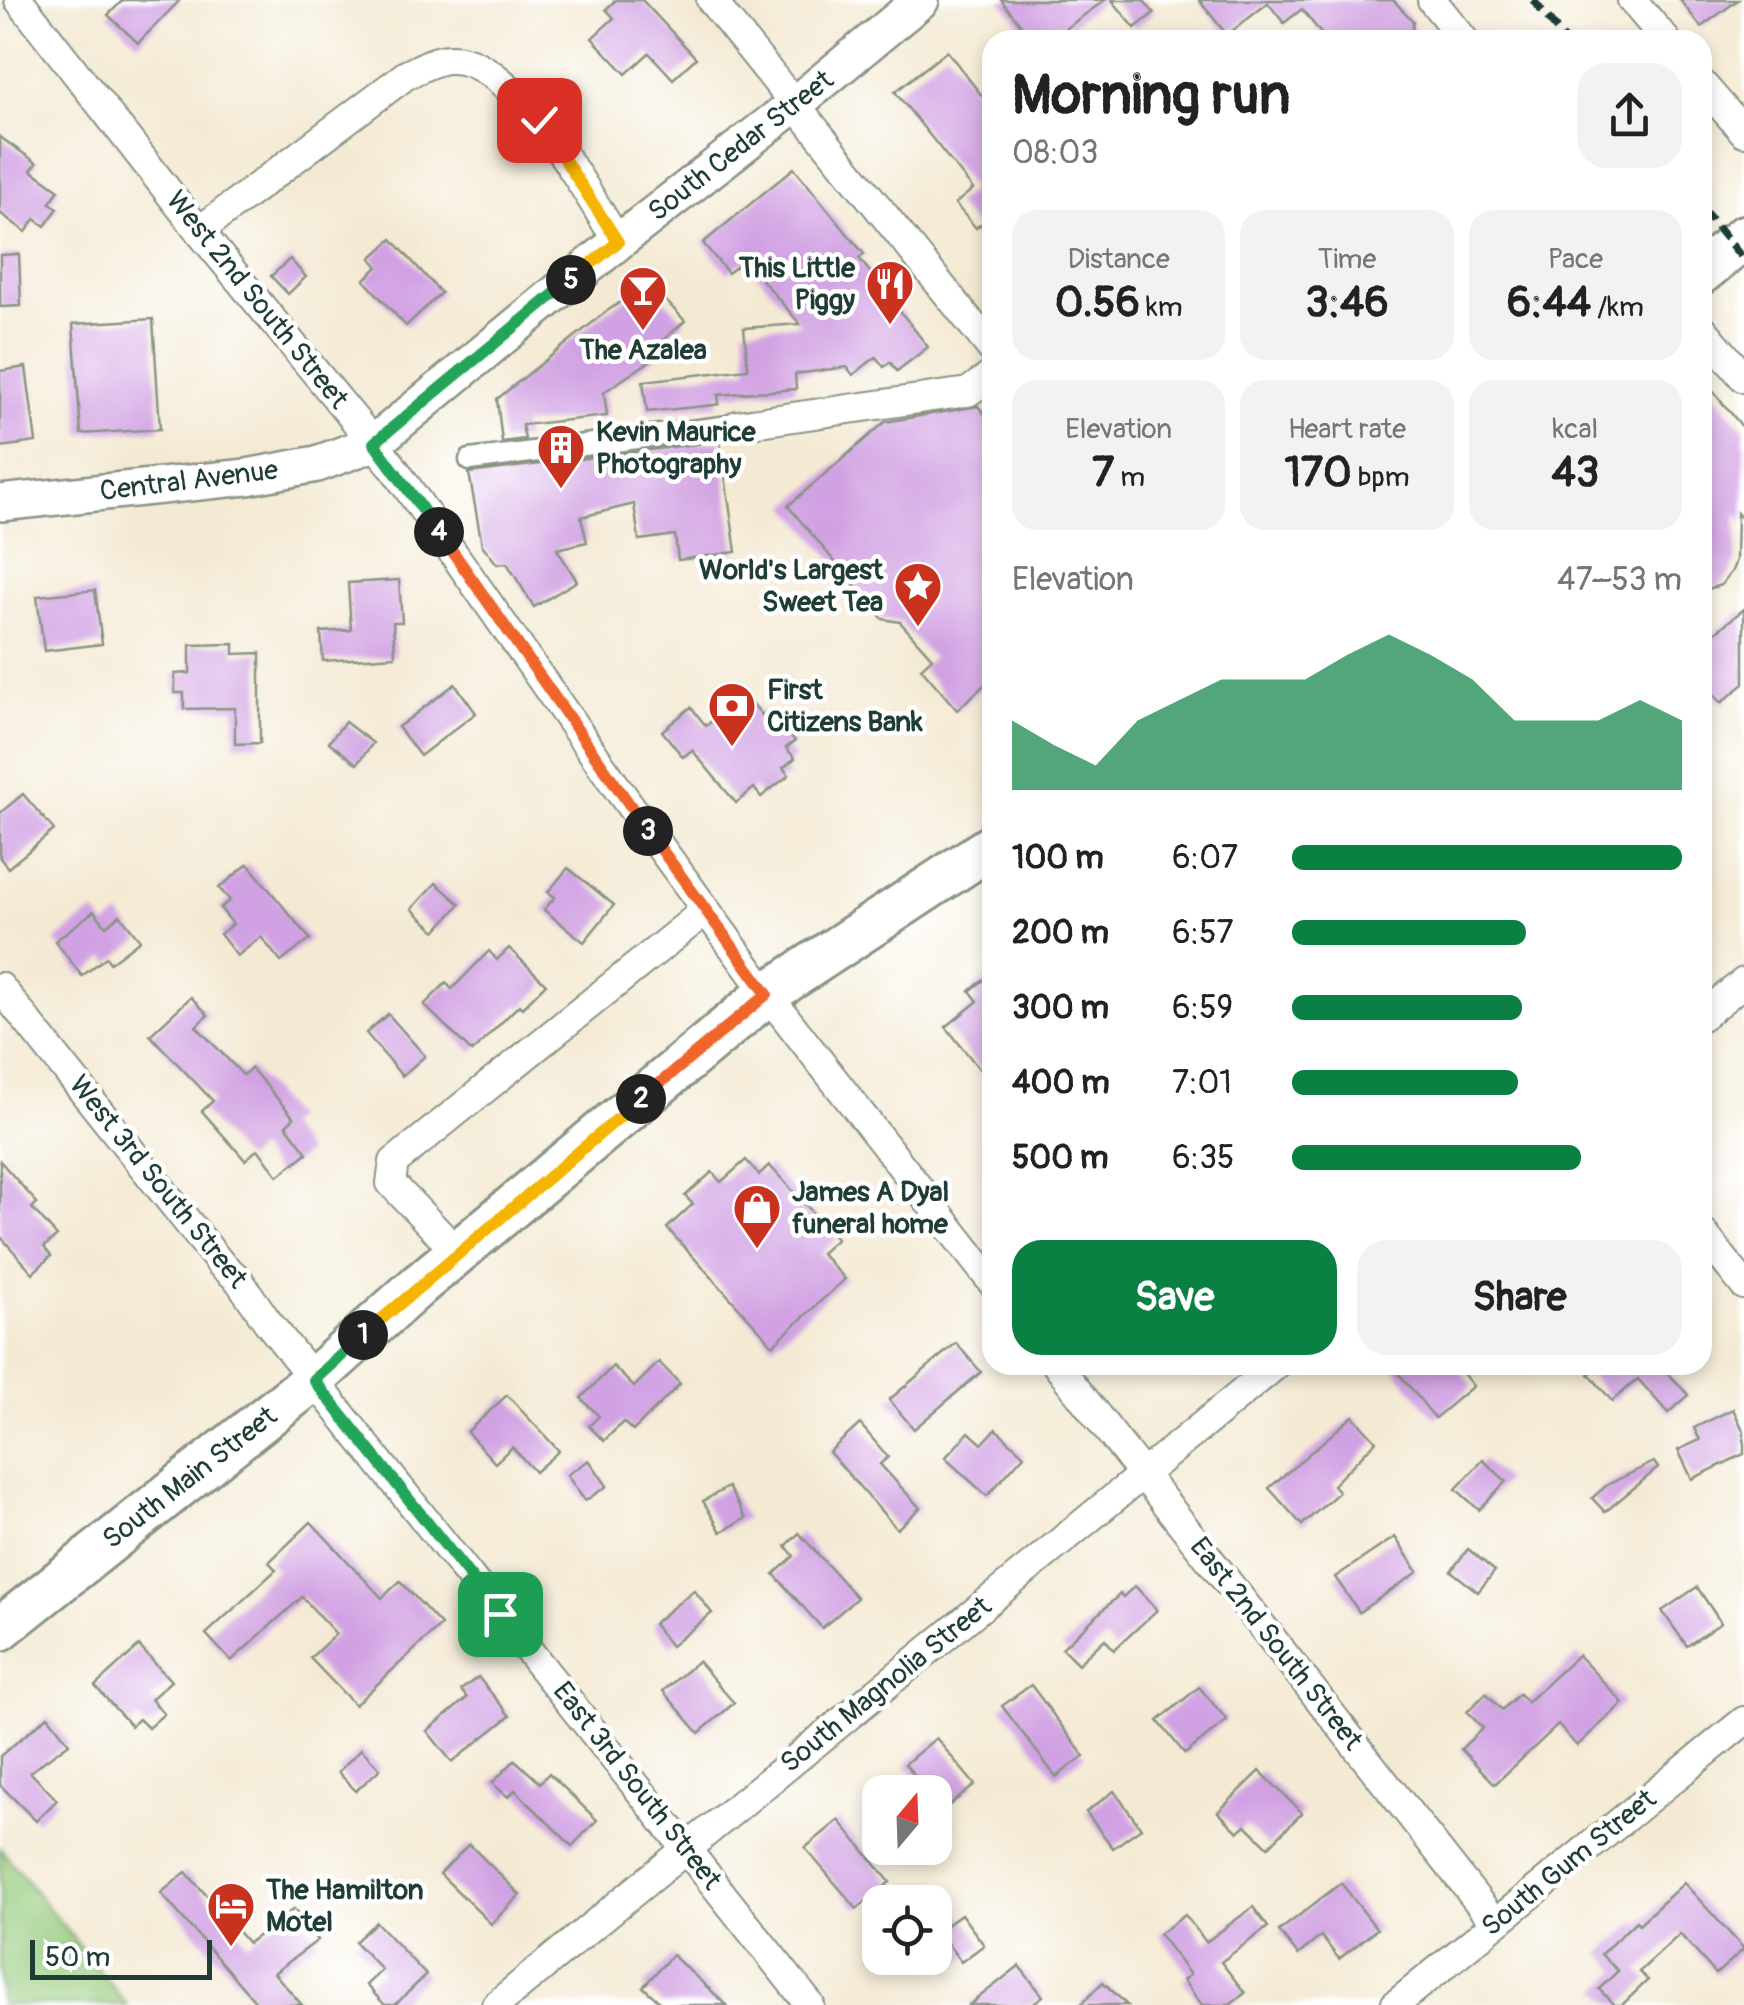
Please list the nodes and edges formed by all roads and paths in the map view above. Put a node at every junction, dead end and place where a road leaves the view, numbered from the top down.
1 (20, 0) edge
2 (711, 0) edge
3 (922, 0) edge
4 (1432, 0) edge
5 (1632, 0) edge
6 (1456, 30) edge
7 (1658, 30) edge
8 (1712, 95) edge
9 (794, 105) junction
10 (1744, 132) edge
11 (199, 231) junction
12 (1744, 237) edge
13 (618, 242) junction
14 (1712, 264) edge
15 (982, 337) edge
16 (1712, 340) edge
17 (1744, 378) edge
18 (982, 382) edge
19 (737, 424) joint
20 (374, 443) junction
21 (470, 460) dead end
22 (0, 502) edge
23 (982, 853) edge
24 (706, 910) junction
25 (1744, 982) edge
26 (0, 987) edge
27 (767, 994) junction
28 (1712, 1008) edge
29 (1712, 1245) edge
30 (458, 1253) junction
31 (982, 1269) edge
32 (1744, 1285) edge
33 (1065, 1375) edge
34 (1264, 1375) edge
35 (314, 1380) junction
36 (1143, 1474) junction
37 (0, 1629) edge
38 (1744, 1721) edge
39 (686, 1848) junction
40 (1495, 1924) junction
41 (496, 2005) edge
42 (810, 2005) edge
43 (1394, 2005) edge

1 - 11 street, West 2nd South Street
2 - 9 street
3 - 9 street, South Cedar Street
4 - 6 street
5 - 7 street
8 - 10 street
9 - 13 street, South Cedar Street
9 - 15 street
11 - 13 street
11 - 20 street, West 2nd South Street
12 - 14 main road
13 - 20 street, South Cedar Street
16 - 17 street
18 - 19 street
19 - 21 street
20 - 22 street, Central Avenue
20 - 24 street, West 2nd South Street
23 - 27 main road, South Main Street
24 - 27 street, West 2nd South Street
24 - 30 street
25 - 28 street
26 - 35 street, West 3rd South Street
27 - 30 main road, South Main Street
27 - 31 street
29 - 32 street
30 - 35 main road, South Main Street
33 - 36 street, East 2nd South Street
34 - 36 street, South Magnolia Street
35 - 37 main road, South Main Street
35 - 39 street, East 3rd South Street
36 - 39 street, South Magnolia Street
36 - 40 street, East 2nd South Street
38 - 40 street, South Gum Street
39 - 41 street, South Magnolia Street
39 - 42 street, East 3rd South Street
40 - 43 street, South Gum Street

